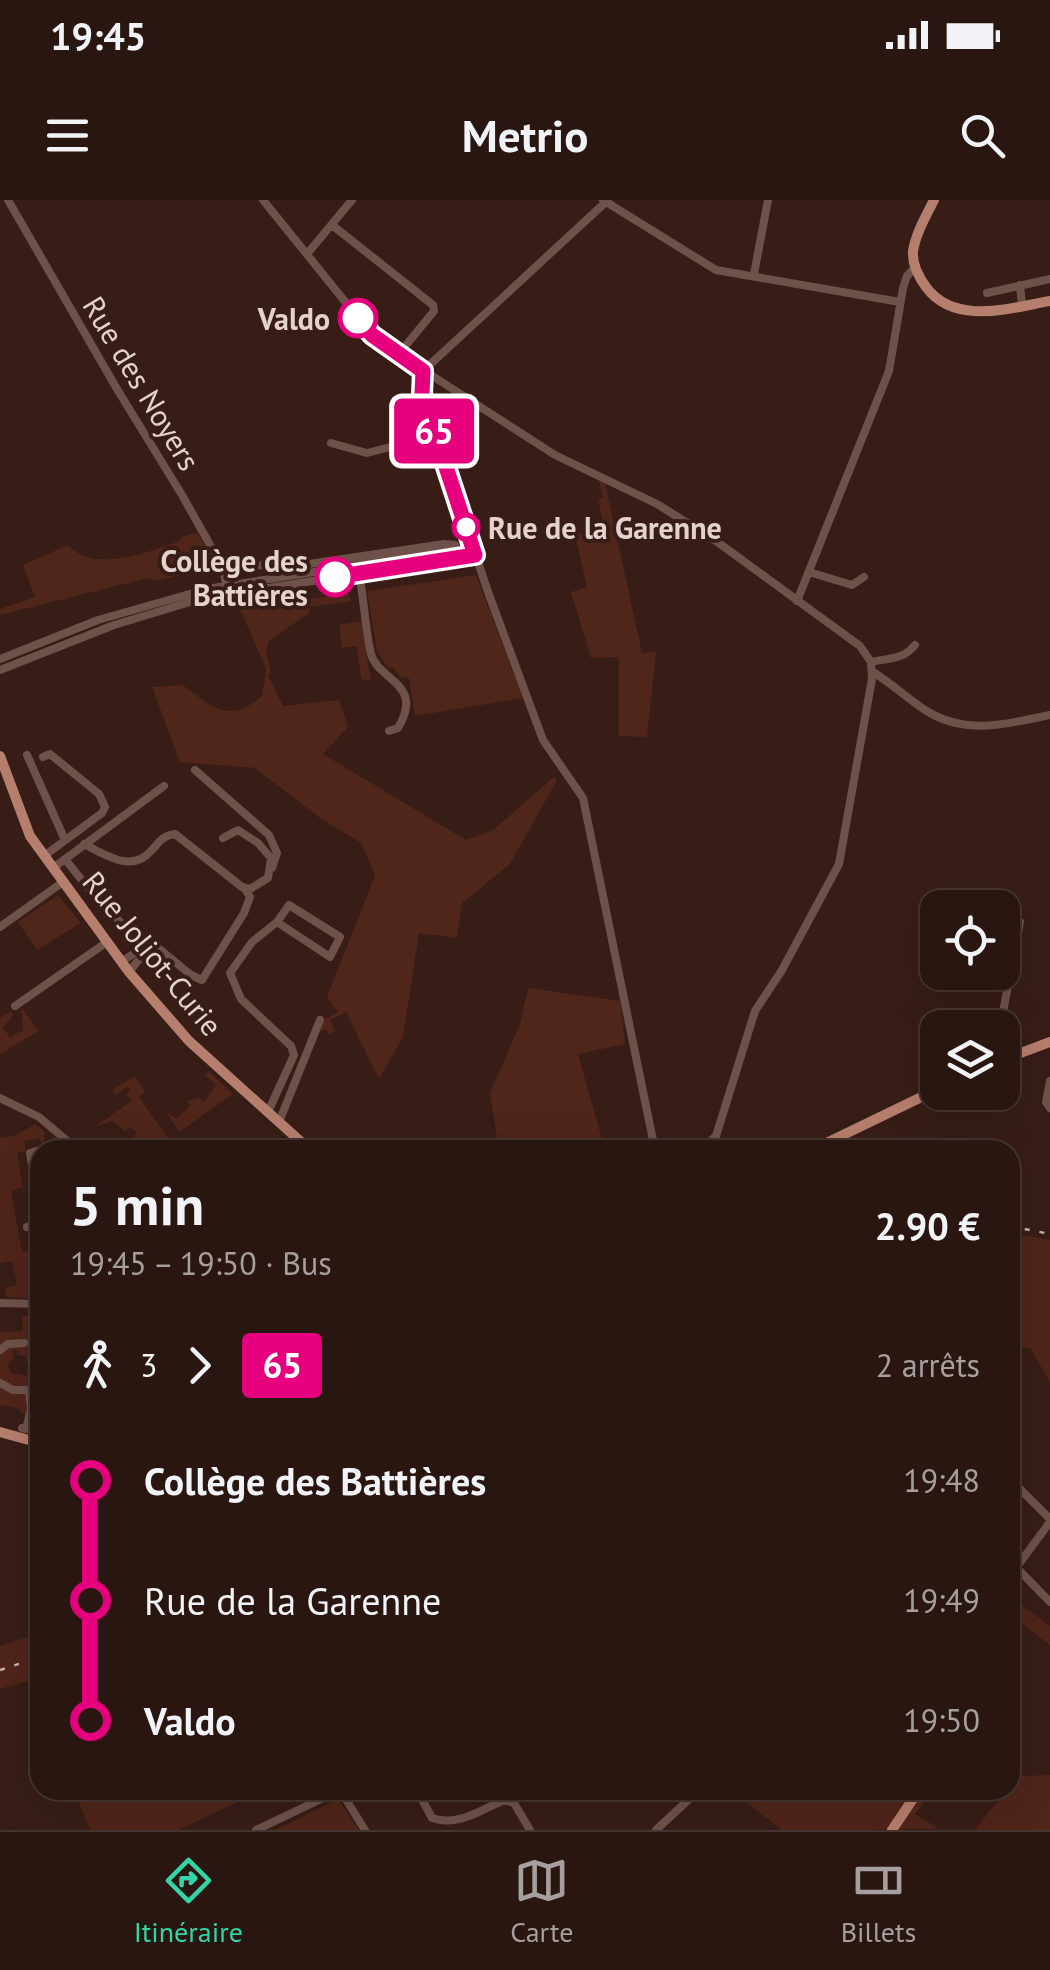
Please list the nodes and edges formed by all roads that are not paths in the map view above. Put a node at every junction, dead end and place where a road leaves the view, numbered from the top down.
1 (8, 200) edge
2 (262, 200) edge
3 (352, 200) edge
4 (768, 200) edge
5 (934, 200) edge
6 (606, 201) edge
7 (332, 225) junction
8 (307, 254) junction
9 (915, 267) junction
10 (754, 274) junction
11 (1050, 279) edge
12 (1020, 286) junction
13 (987, 293) dead end
14 (1050, 301) edge
15 (900, 302) junction
16 (1022, 306) junction
17 (398, 355) junction
18 (423, 371) junction
19 (437, 441) junction
20 (331, 443) dead end
21 (474, 551) junction
22 (358, 566) junction
23 (224, 569) junction
24 (809, 572) junction
25 (864, 577) dead end
26 (228, 589) junction
27 (797, 602) junction
28 (916, 645) dead end
29 (0, 659) edge
30 (872, 667) junction
31 (0, 670) edge
32 (1050, 715) edge
33 (389, 732) dead end
34 (27, 755) dead end
35 (0, 756) edge
36 (43, 758) dead end
37 (195, 770) dead end
38 (164, 786) dead end
39 (223, 838) dead end
40 (65, 840) junction
41 (84, 844) junction
42 (44, 856) junction
43 (65, 859) junction
44 (53, 868) junction
45 (272, 868) junction
46 (63, 882) junction
47 (242, 887) junction
48 (276, 922) junction
49 (0, 927) edge
50 (107, 942) junction
51 (148, 948) junction
52 (125, 967) junction
53 (16, 1006) dead end
54 (320, 1020) dead end
55 (1049, 1043) edge
56 (1020, 1053) edge
57 (1050, 1058) edge
58 (1050, 1081) edge
59 (920, 1097) edge
60 (0, 1098) edge
61 (1050, 1108) edge
62 (268, 1112) junction
63 (279, 1122) junction
64 (66, 1140) edge
65 (299, 1140) edge
66 (653, 1140) edge
67 (712, 1140) edge
68 (832, 1140) edge
69 (30, 1226) edge
70 (27, 1227) dead end
71 (0, 1303) edge
72 (30, 1304) edge
73 (24, 1343) dead end
74 (0, 1350) edge
75 (0, 1383) edge
76 (30, 1400) edge
77 (30, 1414) edge
78 (22, 1428) dead end
79 (0, 1432) edge
80 (30, 1440) edge
81 (1020, 1489) edge
82 (1050, 1520) edge
83 (1020, 1564) edge
84 (1020, 1571) edge
85 (1050, 1602) edge
86 (319, 1800) edge
87 (346, 1800) edge
88 (421, 1800) edge
89 (504, 1800) edge
90 (504, 1800) edge
91 (688, 1800) edge
92 (912, 1800) edge
93 (256, 1830) edge
94 (366, 1830) edge
95 (530, 1830) edge
96 (656, 1830) edge
97 (892, 1830) edge

1 - 23 street, Rue des Noyers
2 - 8 street
3 - 7 street
4 - 10 street
5 - 9 main road
6 - 10 street
6 - 18 street
7 - 8 street
7 - 17 street
8 - 17 street
9 - 15 street
9 - 16 main road
10 - 15 street
11 - 12 street
12 - 13 street
12 - 16 street
14 - 16 main road
15 - 24 street
17 - 18 street
18 - 19 street
18 - 27 street
19 - 20 street
19 - 21 street
21 - 22 street
21 - 22 street
21 - 66 street
22 - 23 street
22 - 26 street
22 - 33 street
23 - 26 street, Rue des Noyers
24 - 25 street
24 - 27 street
26 - 29 street
26 - 31 street
27 - 30 street
28 - 30 street
30 - 32 street
30 - 67 street
34 - 40 street
35 - 42 main road, Rue Joliot-Curie
36 - 40 street
37 - 45 street
38 - 41 street
39 - 45 street
40 - 42 street
41 - 43 street
41 - 47 street
42 - 44 main road, Rue Joliot-Curie
43 - 44 street
43 - 51 street
44 - 46 main road, Rue Joliot-Curie
45 - 47 street
46 - 49 street
46 - 50 main road, Rue Joliot-Curie
47 - 51 street
48 - 48 street
48 - 62 street
50 - 52 main road, Rue Joliot-Curie
50 - 53 street
51 - 52 street
52 - 62 main road, Rue Joliot-Curie
54 - 63 street
55 - 56 main road
55 - 57 street
58 - 61 street
59 - 68 main road
60 - 64 street
62 - 63 main road, Rue Joliot-Curie
63 - 65 main road, Rue Joliot-Curie
69 - 70 street
71 - 72 street
73 - 74 street
75 - 76 street
77 - 78 street
79 - 80 main road
81 - 82 street
82 - 83 street
84 - 85 street
86 - 93 street
87 - 94 street
88 - 90 street
89 - 95 street
91 - 96 street
92 - 97 main road

